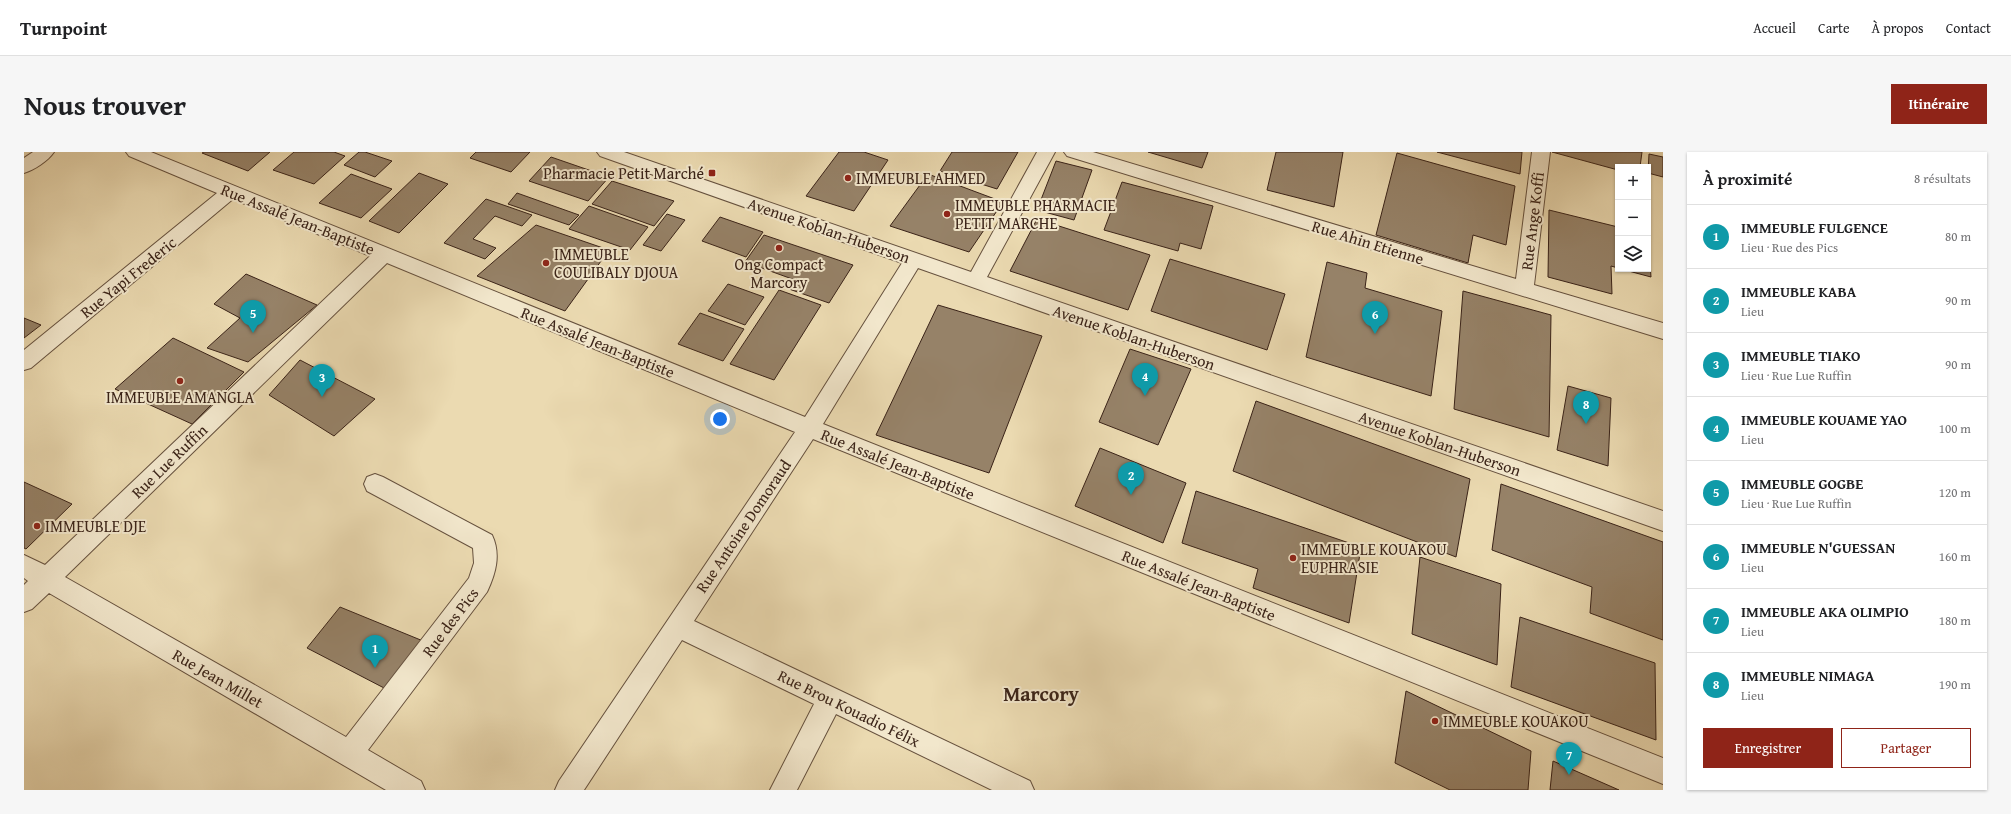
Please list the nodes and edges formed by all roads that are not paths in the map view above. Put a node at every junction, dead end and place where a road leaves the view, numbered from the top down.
1 (45, 152) edge
2 (135, 152) edge
3 (606, 152) edge
4 (1046, 152) edge
5 (1073, 152) edge
6 (1541, 152) edge
7 (24, 167) edge
8 (231, 191) junction
9 (384, 254) junction
10 (913, 260) junction
11 (975, 281) junction
12 (1524, 289) junction
13 (1663, 331) edge
14 (24, 362) edge
15 (809, 428) junction
16 (375, 484) dead end
17 (1663, 521) edge
18 (24, 566) edge
19 (47, 579) junction
20 (24, 601) edge
21 (677, 624) junction
22 (830, 699) junction
23 (349, 754) junction
24 (1663, 771) edge
25 (412, 790) edge
26 (568, 790) edge
27 (783, 790) edge
28 (1021, 790) edge

1 - 7 street
2 - 8 street, Rue Assalé Jean-Baptiste
3 - 10 street, Avenue Koblan-Huberson
4 - 11 street
5 - 12 street, Rue Ahin Etienne
6 - 12 street, Rue Ange Koffi
8 - 9 street, Rue Assalé Jean-Baptiste
8 - 14 street, Rue Yapi Frederic
9 - 15 street, Rue Assalé Jean-Baptiste
9 - 19 street, Rue Lue Ruffin
10 - 11 street, Avenue Koblan-Huberson
10 - 15 street, Rue Antoine Domoraud
11 - 17 street, Avenue Koblan-Huberson
12 - 13 street, Rue Ahin Etienne
15 - 21 street, Rue Antoine Domoraud
15 - 24 street, Rue Assalé Jean-Baptiste
16 - 23 street, Rue des Pics
18 - 19 street, Rue Jean Millet
19 - 20 street, Rue Lue Ruffin
19 - 23 street, Rue Jean Millet
21 - 22 street, Rue Brou Kouadio Félix
21 - 26 street, Rue Antoine Domoraud
22 - 27 street
22 - 28 street, Rue Brou Kouadio Félix
23 - 25 street, Rue Jean Millet

